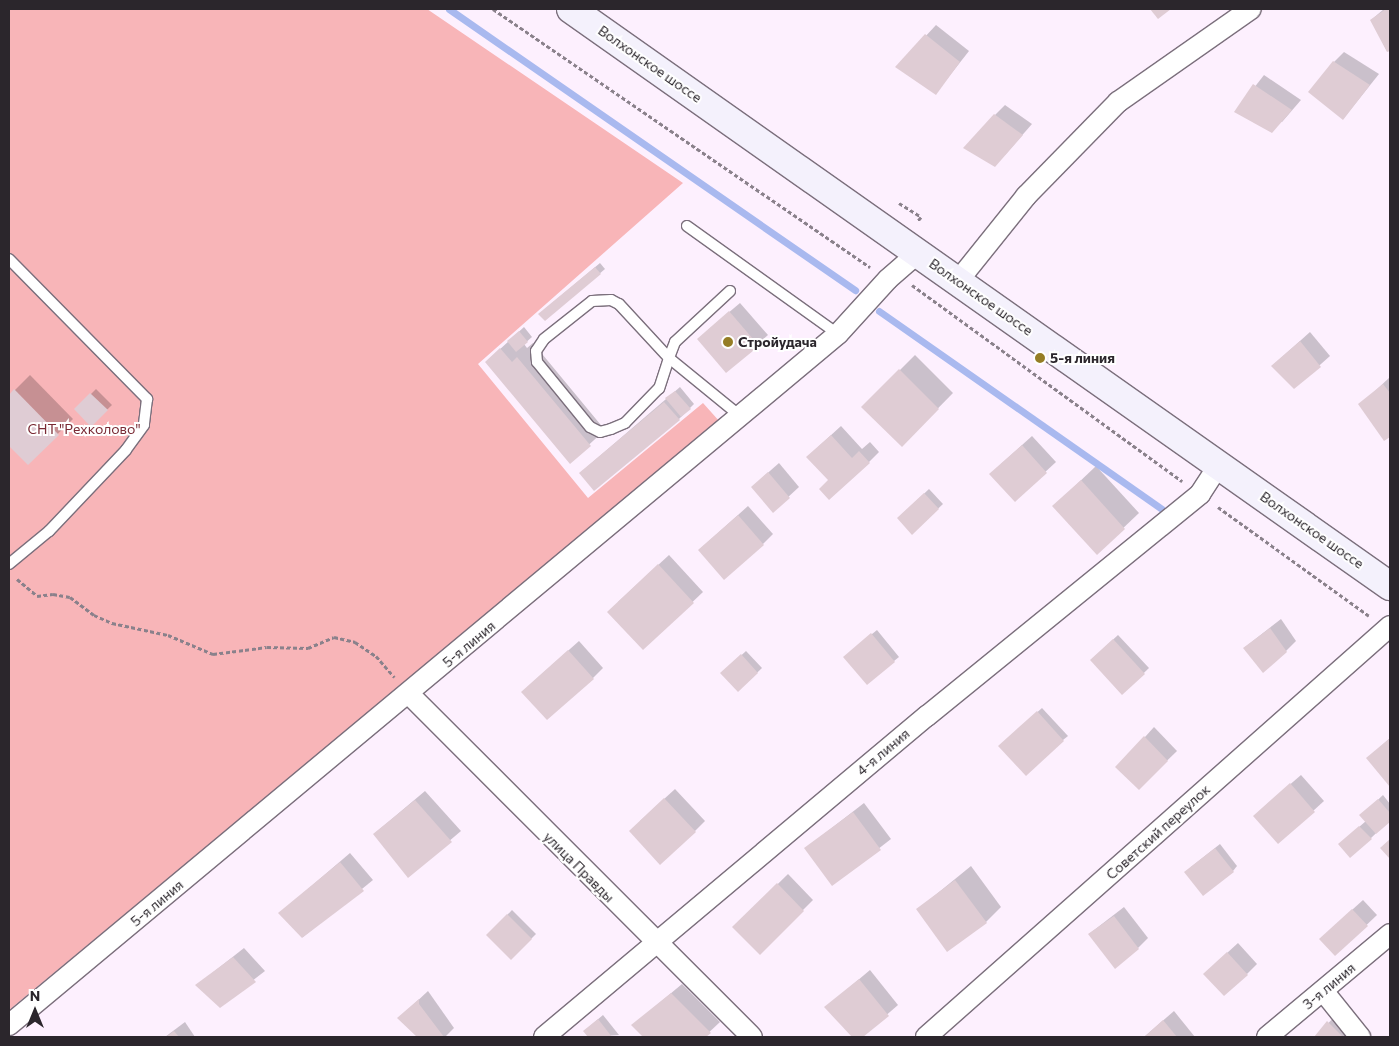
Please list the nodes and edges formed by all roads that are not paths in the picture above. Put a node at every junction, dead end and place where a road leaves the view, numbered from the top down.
1 (571, 9) edge
2 (1250, 9) edge
3 (687, 226) dead end
4 (918, 253) junction
5 (9, 259) edge
6 (958, 281) junction
7 (730, 291) dead end
8 (838, 334) junction
9 (670, 358) junction
10 (740, 416) junction
11 (1219, 465) junction
12 (9, 564) edge
13 (1390, 586) edge
14 (1390, 626) edge
15 (409, 694) junction
16 (1390, 934) edge
17 (654, 943) junction
18 (1324, 992) junction
19 (9, 1025) edge
20 (544, 1037) edge
21 (752, 1037) edge
22 (926, 1037) edge
23 (1267, 1037) edge
24 (1360, 1037) edge

1 - 4 main road, Волхонское шоссе
2 - 6 street
3 - 8 lane
4 - 6 main road, Волхонское шоссе
4 - 8 street, 5-я линия
5 - 12 lane
6 - 11 main road, Волхонское шоссе
7 - 9 lane
8 - 10 street, 5-я линия
9 - 9 lane
9 - 10 lane
10 - 15 street, 5-я линия
11 - 13 main road, Волхонское шоссе
11 - 17 street, 4-я линия
14 - 22 street, Советский переулок
15 - 17 street, улица Правды
15 - 19 street, 5-я линия
16 - 18 street, 3-я линия
17 - 20 street, 4-я линия
17 - 21 street, улица Правды
18 - 23 street, 3-я линия
18 - 24 street

